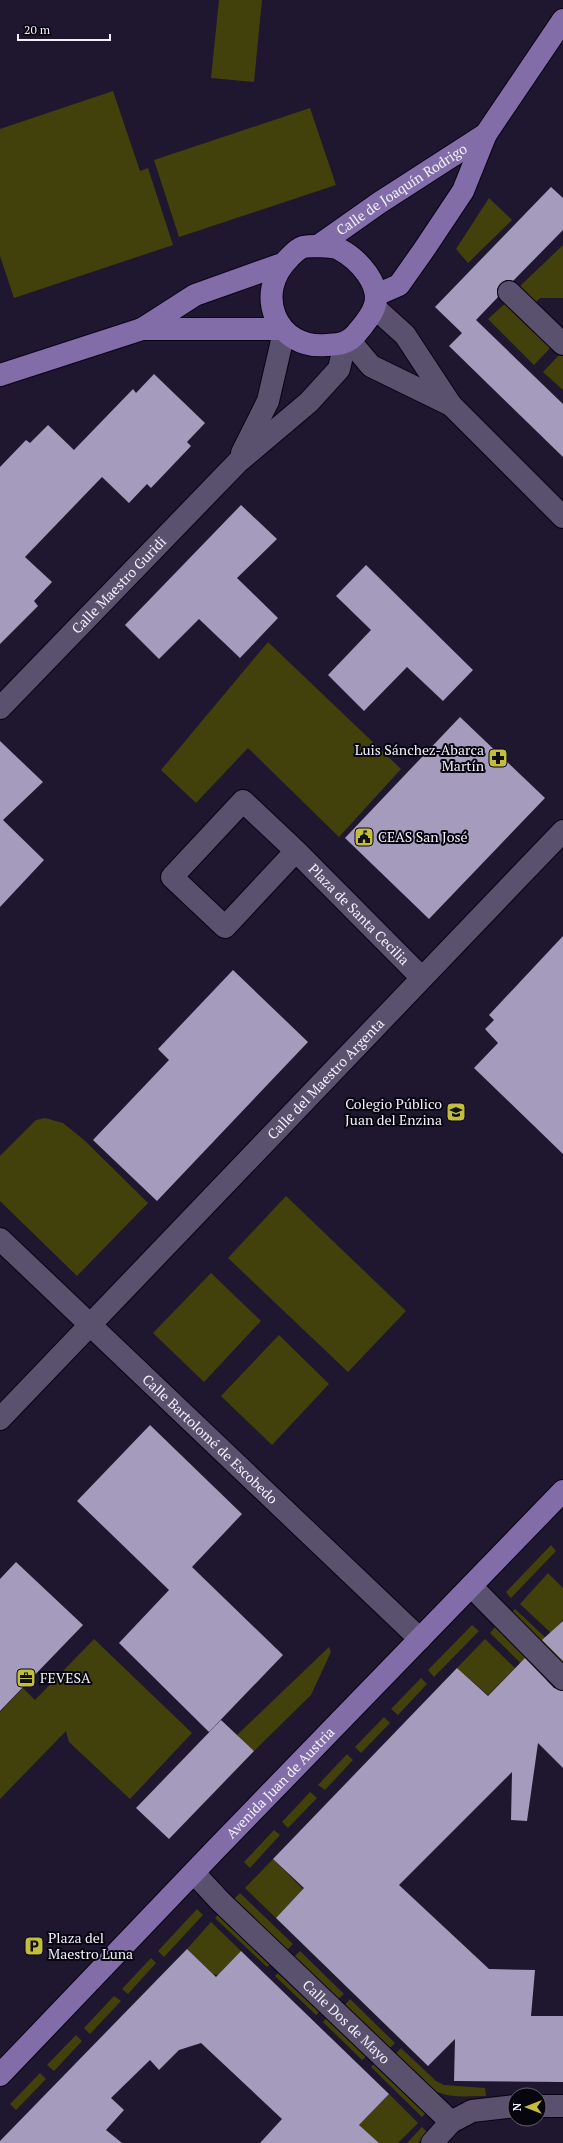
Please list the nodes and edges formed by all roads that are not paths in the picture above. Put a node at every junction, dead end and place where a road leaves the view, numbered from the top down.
1 (563, 20) edge
2 (486, 134) junction
3 (318, 246) junction
4 (282, 264) junction
5 (509, 292) dead end
6 (375, 301) junction
7 (142, 329) junction
8 (283, 331) junction
9 (347, 342) junction
10 (563, 344) edge
11 (0, 375) edge
12 (451, 405) junction
13 (238, 462) junction
14 (563, 517) edge
15 (0, 708) edge
16 (563, 831) edge
17 (296, 851) junction
18 (421, 977) junction
19 (0, 1239) edge
20 (90, 1327) junction
21 (0, 1419) edge
22 (563, 1491) edge
23 (471, 1586) junction
24 (420, 1639) junction
25 (563, 1679) edge
26 (194, 1873) junction
27 (0, 2075) edge
28 (547, 2106) edge
29 (563, 2106) edge
30 (507, 2107) edge
31 (451, 2122) junction
32 (432, 2143) edge

1 - 2 main road, Calle de Joaquín Rodrigo
2 - 3 main road, Calle de Joaquín Rodrigo
2 - 6 main road, Calle de Joaquín Rodrigo
3 - 4 main road
3 - 6 main road
4 - 7 main road
4 - 8 main road
5 - 10 street
6 - 9 main road
6 - 12 street
7 - 8 main road
7 - 11 main road
8 - 9 main road
8 - 13 street, Calle Maestro Guridi
9 - 12 street
9 - 13 street, Calle Maestro Guridi
12 - 14 street
13 - 15 street, Calle Maestro Guridi
16 - 18 street, Calle del Maestro Argenta
17 - 17 street, Plaza de Santa Cecilia
17 - 18 street, Plaza de Santa Cecilia
18 - 20 street, Calle del Maestro Argenta
19 - 20 street, Calle Bartolomé de Escobedo
20 - 21 street, Calle del Maestro Argenta
20 - 24 street, Calle Bartolomé de Escobedo
22 - 23 main road, Avenida Juan de Austria
23 - 24 main road, Avenida Juan de Austria
23 - 25 street
24 - 26 main road, Avenida Juan de Austria
26 - 27 main road, Avenida Juan de Austria
26 - 31 street, Calle Dos de Mayo
28 - 29 street
30 - 31 street
31 - 32 street

